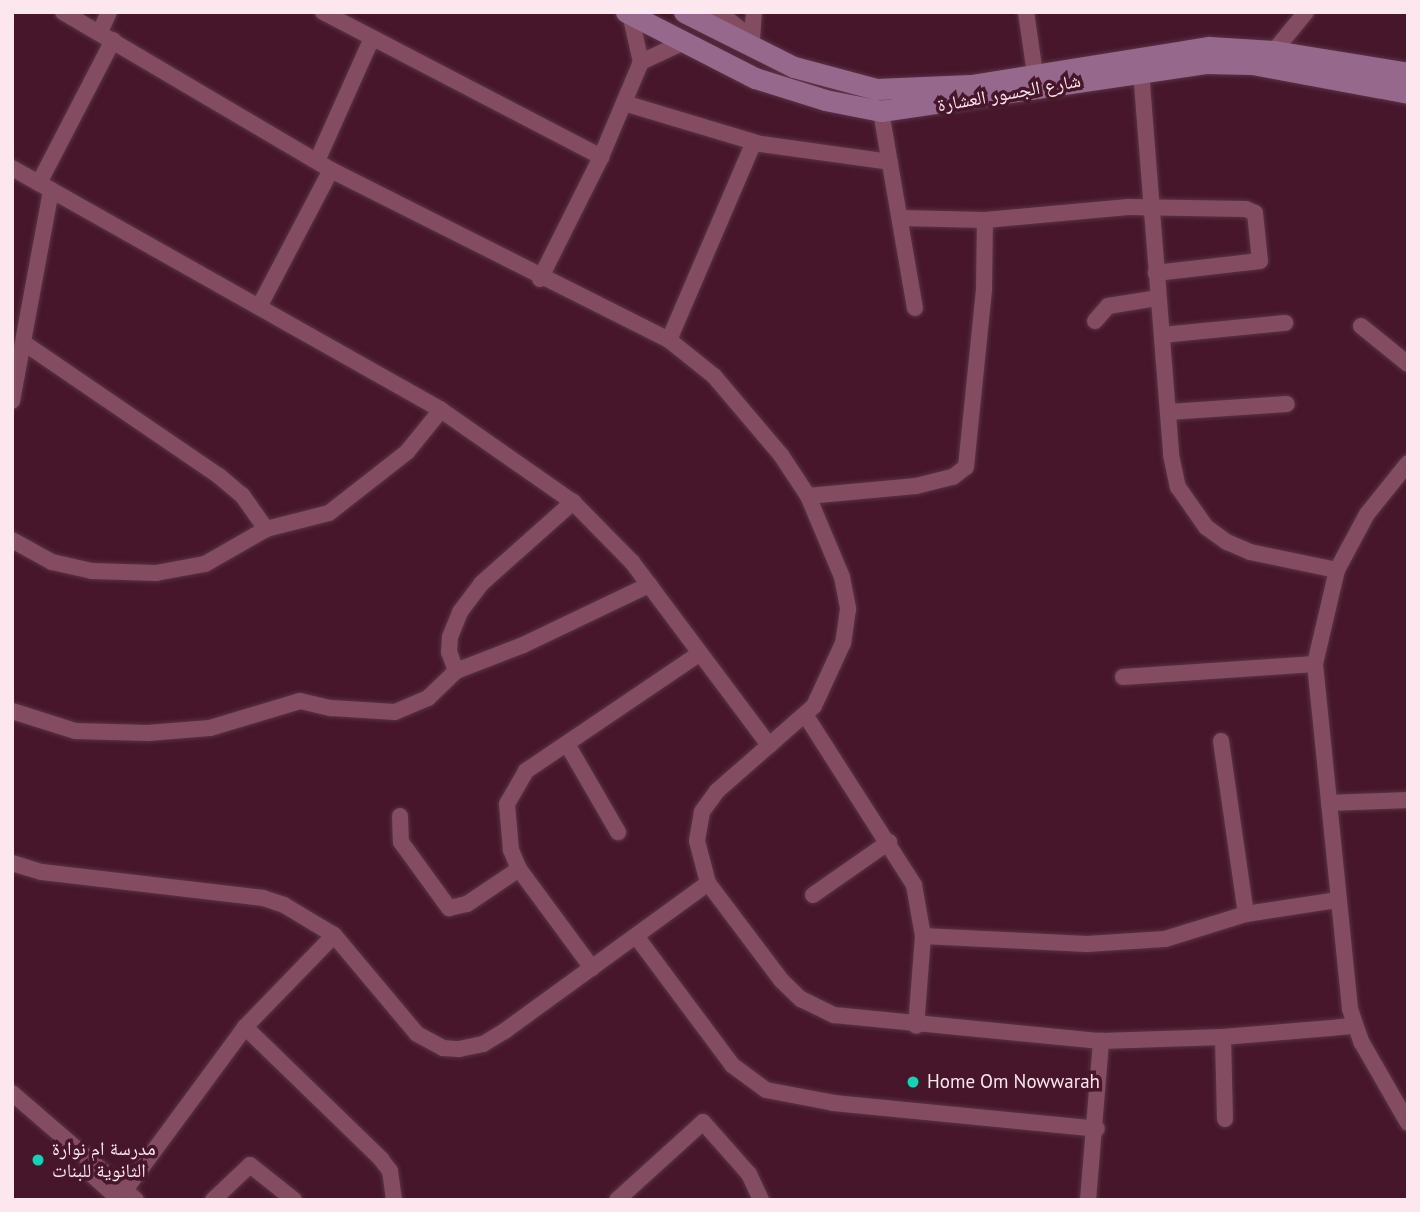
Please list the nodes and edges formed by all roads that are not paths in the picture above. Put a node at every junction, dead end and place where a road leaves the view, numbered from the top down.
1 (63, 12) edge
2 (108, 12) edge
3 (323, 12) edge
4 (684, 12) edge
5 (719, 12) edge
6 (754, 12) edge
7 (1026, 12) edge
8 (1306, 12) edge
9 (628, 13) edge
10 (107, 36) junction
11 (372, 38) junction
12 (752, 39) junction
13 (684, 42) junction
14 (1275, 51) junction
15 (766, 56) junction
16 (641, 62) junction
17 (1141, 71) junction
18 (1408, 73) edge
19 (1035, 74) junction
20 (876, 89) junction
21 (1408, 93) edge
22 (624, 103) junction
23 (881, 111) junction
24 (754, 142) junction
25 (601, 157) junction
26 (890, 162) junction
27 (324, 165) junction
28 (12, 168) edge
29 (45, 186) junction
30 (1152, 208) junction
31 (900, 218) junction
32 (985, 220) junction
33 (1156, 273) junction
34 (540, 279) junction
35 (1158, 298) junction
36 (259, 307) junction
37 (915, 308) dead end
38 (1095, 321) dead end
39 (1285, 323) dead end
40 (1361, 326) dead end
41 (1162, 335) junction
42 (669, 340) junction
43 (24, 343) junction
44 (1408, 364) edge
45 (12, 401) edge
46 (1287, 404) dead end
47 (441, 410) junction
48 (1169, 412) junction
49 (1408, 463) edge
50 (808, 496) junction
51 (573, 502) junction
52 (266, 528) junction
53 (12, 540) edge
54 (1337, 570) junction
55 (649, 585) junction
56 (699, 654) junction
57 (1315, 664) junction
58 (456, 671) junction
59 (1123, 677) dead end
60 (12, 711) edge
61 (806, 716) junction
62 (1221, 741) dead end
63 (567, 744) junction
64 (769, 745) junction
65 (1408, 800) edge
66 (1329, 803) junction
67 (400, 816) dead end
68 (618, 832) dead end
69 (889, 842) junction
70 (12, 863) edge
71 (519, 869) junction
72 (708, 883) junction
73 (813, 895) dead end
74 (1338, 900) junction
75 (1246, 914) junction
76 (334, 935) junction
77 (636, 936) junction
78 (923, 936) junction
79 (592, 968) junction
80 (916, 1026) junction
81 (1354, 1026) junction
82 (245, 1027) junction
83 (1223, 1037) junction
84 (1101, 1041) junction
85 (1401, 1100) edge
86 (16, 1105) edge
87 (1225, 1119) dead end
88 (1408, 1123) edge
89 (1097, 1129) junction
90 (127, 1196) edge
91 (214, 1200) edge
92 (294, 1200) edge
93 (394, 1200) edge
94 (617, 1200) edge
95 (761, 1200) edge
96 (1088, 1200) edge

1 - 10 street
2 - 10 street
3 - 11 street
4 - 15 main road, شارع الجسور العشارة
5 - 12 street
6 - 12 street
7 - 19 street
8 - 14 street
9 - 13 main road, شارع الجسور العشارة
9 - 16 street
10 - 27 street
10 - 29 street
11 - 25 street
11 - 27 street
12 - 15 street
13 - 16 street
13 - 23 main road, شارع الجسور العشارة
14 - 18 main road, شارع الجسور العشارة
14 - 19 main road, شارع الجسور العشارة
15 - 20 main road, شارع الجسور العشارة
16 - 22 street
17 - 21 main road, شارع الجسور العشارة
17 - 23 main road, شارع الجسور العشارة
17 - 30 street
19 - 20 main road, شارع الجسور العشارة
20 - 23 street
22 - 24 street
22 - 25 street
23 - 26 street
24 - 26 street
24 - 42 street
25 - 34 street
26 - 31 street
27 - 34 street
27 - 36 street
28 - 29 street
29 - 36 street
29 - 43 street
30 - 32 street
30 - 33 street
30 - 33 street
31 - 32 street
31 - 37 street
32 - 50 street
33 - 35 street
34 - 42 street
35 - 38 street
35 - 41 street
36 - 47 street
39 - 41 street
40 - 44 street
41 - 48 street
42 - 50 street
43 - 45 street
43 - 52 street
46 - 48 street
47 - 51 street
47 - 52 street
48 - 54 street
49 - 54 street
50 - 61 street
51 - 55 street
51 - 58 street
52 - 53 street
54 - 57 street
55 - 56 street
55 - 58 street
56 - 63 street
56 - 64 street
57 - 59 street
57 - 66 street
58 - 60 street
61 - 64 street
61 - 69 street
62 - 75 street
63 - 68 street
63 - 71 street
64 - 72 street
65 - 66 street
66 - 74 street
67 - 71 street
69 - 73 street
69 - 78 street
70 - 76 street
71 - 79 street
72 - 77 street
72 - 80 street
74 - 75 street
74 - 81 street
75 - 78 street
76 - 79 street
76 - 82 street
77 - 79 street
77 - 89 street
78 - 80 street
80 - 84 street
81 - 83 street
81 - 85 street
82 - 90 street
82 - 93 street
83 - 84 street
83 - 87 street
84 - 89 street
85 - 88 street
86 - 90 street
89 - 96 street
91 - 92 street
94 - 95 street

